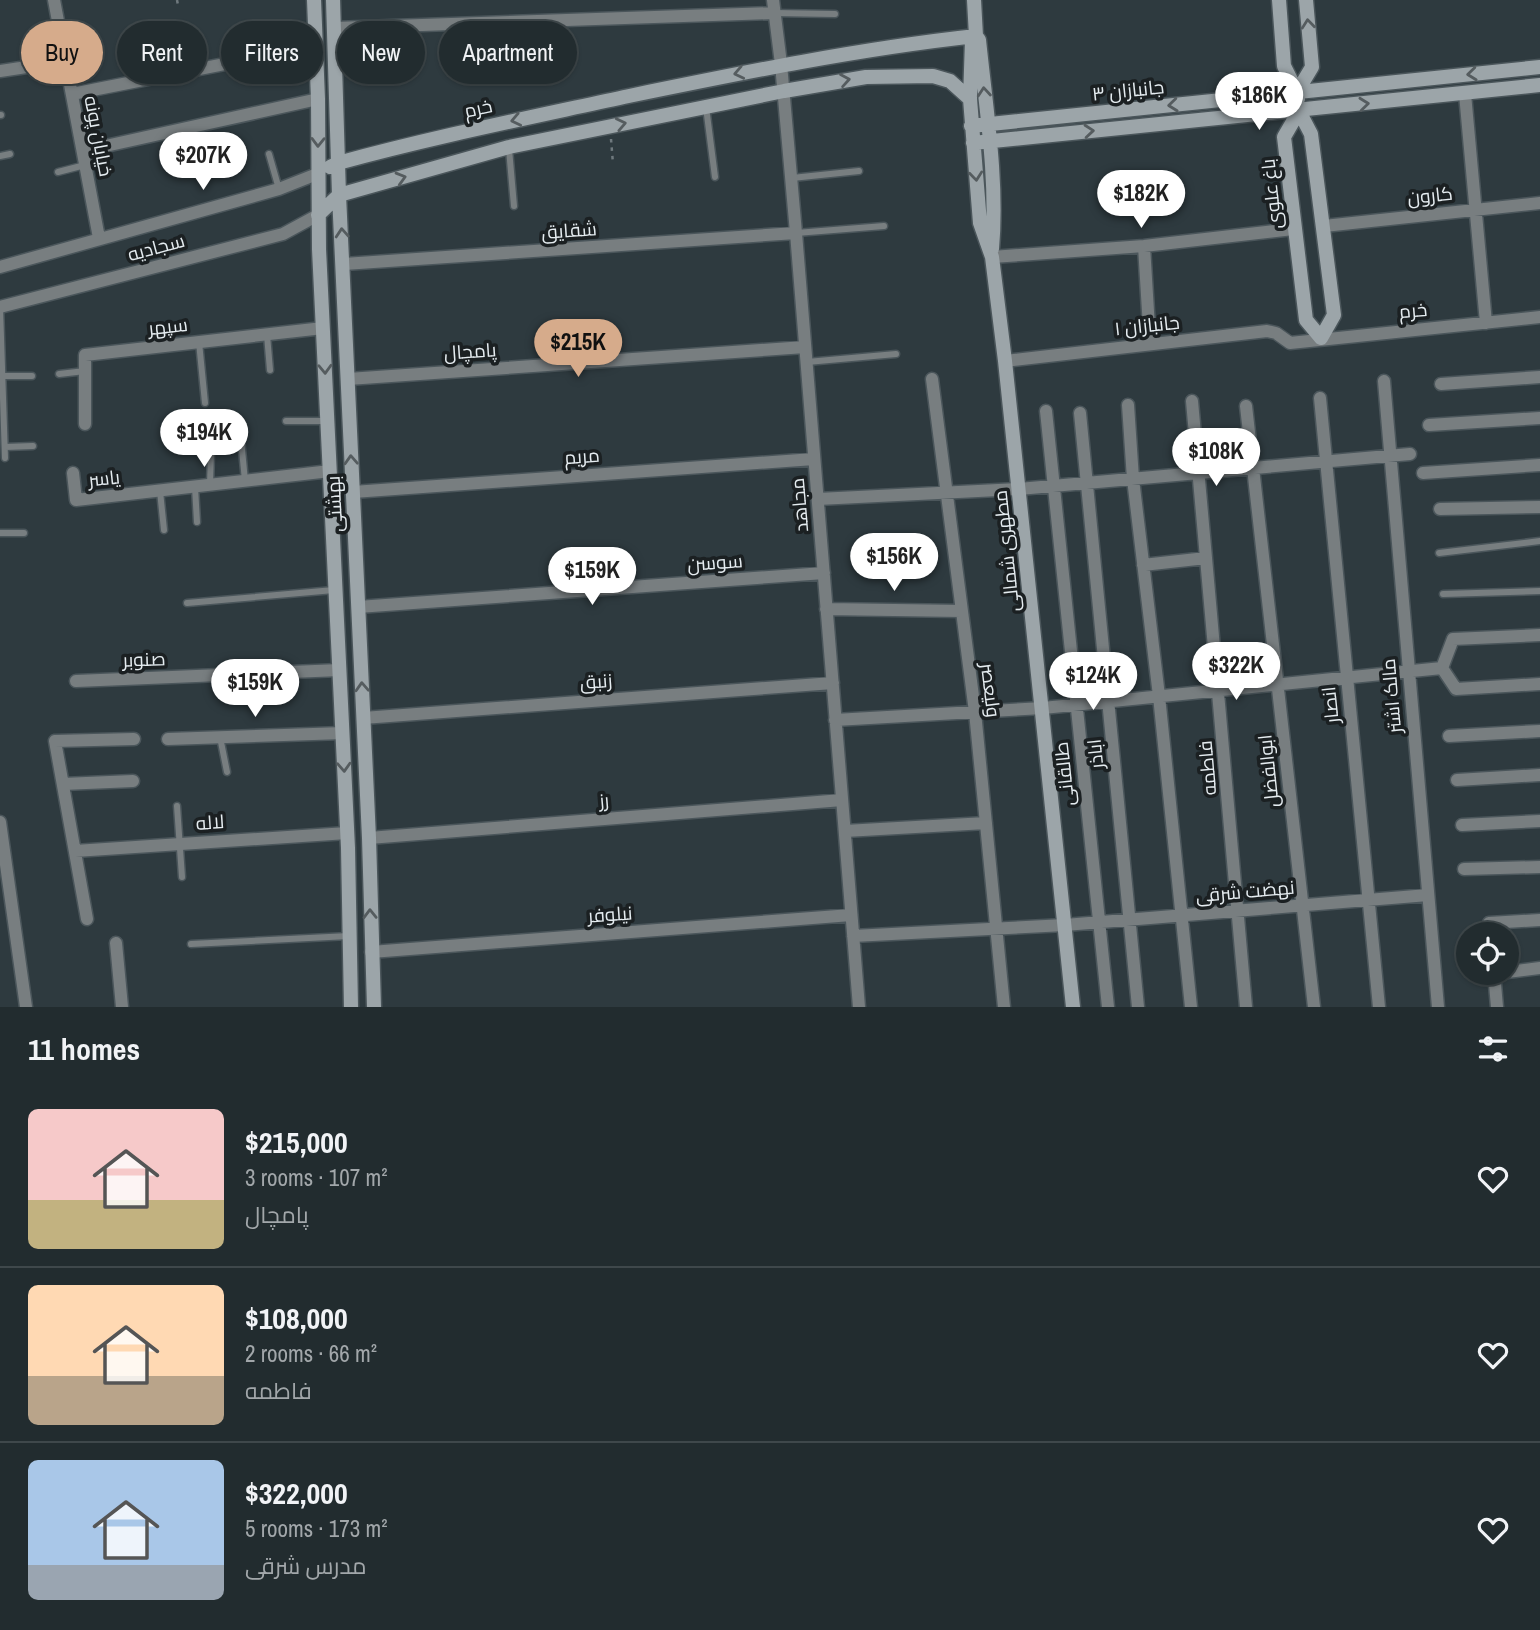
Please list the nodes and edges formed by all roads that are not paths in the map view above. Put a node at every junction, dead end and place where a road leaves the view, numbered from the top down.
1 (54, 0) edge
2 (314, 0) edge
3 (333, 0) edge
4 (974, 0) edge
5 (1279, 0) edge
6 (1306, 0) edge
7 (774, 6) edge
8 (835, 14) dead end
9 (58, 21) edge
10 (315, 21) edge
11 (334, 29) junction
12 (976, 36) junction
13 (781, 64) junction
14 (221, 65) edge
15 (1540, 67) edge
16 (21, 68) edge
17 (0, 71) edge
18 (70, 84) edge
19 (317, 84) edge
20 (1540, 85) edge
21 (784, 91) junction
22 (1297, 92) junction
23 (72, 94) junction
24 (1465, 94) junction
25 (318, 99) junction
26 (970, 99) junction
27 (706, 107) junction
28 (1299, 111) junction
29 (1047, 117) junction
30 (987, 124) junction
31 (971, 125) junction
32 (1049, 135) junction
33 (988, 140) junction
34 (972, 143) junction
35 (509, 147) junction
36 (83, 151) junction
37 (269, 154) dead end
38 (10, 155) dead end
39 (0, 156) edge
40 (338, 163) junction
41 (85, 165) junction
42 (859, 171) dead end
43 (58, 172) dead end
44 (317, 174) junction
45 (715, 177) dead end
46 (791, 178) junction
47 (279, 189) junction
48 (339, 195) junction
49 (1540, 203) edge
50 (514, 206) dead end
51 (1476, 210) junction
52 (318, 215) junction
53 (884, 226) dead end
54 (1324, 226) junction
55 (1293, 229) junction
56 (796, 233) junction
57 (99, 238) junction
58 (1144, 246) junction
59 (992, 257) junction
60 (344, 264) junction
61 (0, 267) edge
62 (0, 307) edge
63 (1540, 317) edge
64 (1486, 323) junction
65 (323, 328) junction
66 (267, 335) junction
67 (1321, 338) junction
68 (199, 342) junction
69 (1290, 343) joint
70 (1150, 344) junction
71 (805, 347) junction
72 (896, 354) dead end
73 (1005, 360) junction
74 (806, 362) junction
75 (270, 370) dead end
76 (85, 371) junction
77 (59, 374) dead end
78 (2, 376) junction
79 (32, 376) dead end
80 (1540, 377) edge
81 (348, 379) junction
82 (932, 379) dead end
83 (1384, 381) dead end
84 (1441, 384) dead end
85 (1320, 398) dead end
86 (1192, 401) dead end
87 (205, 403) dead end
88 (1128, 405) dead end
89 (1246, 406) dead end
90 (1045, 411) dead end
91 (1080, 413) dead end
92 (1540, 418) edge
93 (286, 421) dead end
94 (327, 421) junction
95 (85, 424) dead end
96 (1429, 425) dead end
97 (241, 439) dead end
98 (33, 446) dead end
99 (5, 447) junction
100 (211, 452) dead end
101 (1410, 454) dead end
102 (1390, 456) junction
103 (5, 458) dead end
104 (814, 459) junction
105 (1326, 462) junction
106 (1540, 465) edge
107 (1253, 468) junction
108 (330, 471) junction
109 (73, 473) dead end
110 (1198, 473) junction
111 (1423, 473) dead end
112 (1133, 479) junction
113 (245, 481) junction
114 (1087, 483) junction
115 (211, 485) junction
116 (1054, 486) junction
117 (195, 487) junction
118 (1019, 489) junction
119 (159, 491) junction
120 (353, 492) junction
121 (947, 494) junction
122 (818, 499) junction
123 (1540, 507) edge
124 (1440, 509) dead end
125 (197, 522) dead end
126 (164, 530) dead end
127 (0, 533) edge
128 (24, 533) dead end
129 (1540, 541) edge
130 (1439, 553) dead end
131 (1206, 558) junction
132 (1143, 565) junction
133 (824, 573) junction
134 (335, 590) junction
135 (1540, 591) edge
136 (1443, 594) dead end
137 (187, 603) dead end
138 (358, 607) junction
139 (827, 609) junction
140 (962, 611) junction
141 (1540, 635) edge
142 (1442, 668) junction
143 (340, 670) junction
144 (1408, 671) junction
145 (1347, 677) junction
146 (76, 681) dead end
147 (832, 683) junction
148 (1277, 684) junction
149 (1540, 684) edge
150 (1219, 690) junction
151 (1159, 696) junction
152 (1108, 701) junction
153 (1076, 704) junction
154 (1043, 708) junction
155 (975, 712) junction
156 (363, 718) junction
157 (835, 720) junction
158 (1540, 731) edge
159 (343, 733) junction
160 (1450, 736) dead end
161 (220, 737) junction
162 (134, 739) dead end
163 (168, 739) dead end
164 (227, 772) dead end
165 (1540, 775) edge
166 (133, 780) dead end
167 (1457, 780) dead end
168 (63, 784) junction
169 (842, 800) junction
170 (177, 806) dead end
171 (1540, 821) edge
172 (0, 822) edge
173 (986, 823) junction
174 (1462, 825) dead end
175 (845, 831) junction
176 (347, 833) junction
177 (369, 838) junction
178 (179, 844) junction
179 (75, 850) junction
180 (1540, 867) edge
181 (1465, 869) dead end
182 (183, 877) dead end
183 (1427, 895) junction
184 (1369, 900) junction
185 (1302, 905) junction
186 (1239, 911) junction
187 (851, 915) junction
188 (1182, 915) junction
189 (87, 919) dead end
190 (1131, 919) junction
191 (1540, 920) edge
192 (1099, 922) junction
193 (1519, 924) edge
194 (1065, 925) junction
195 (998, 928) junction
196 (349, 936) junction
197 (853, 936) junction
198 (116, 943) dead end
199 (191, 944) dead end
200 (371, 952) junction
201 (1540, 968) edge
202 (1519, 971) edge
203 (1495, 985) edge
204 (26, 1007) edge
205 (122, 1007) edge
206 (351, 1007) edge
207 (374, 1007) edge
208 (859, 1007) edge
209 (1004, 1007) edge
210 (1073, 1007) edge
211 (1108, 1007) edge
212 (1138, 1007) edge
213 (1191, 1007) edge
214 (1246, 1007) edge
215 (1314, 1007) edge
216 (1379, 1007) edge
217 (1438, 1007) edge
218 (1497, 1007) edge

1 - 9 street, خیابان پونه
2 - 10 street, بهشتی
3 - 11 street, بهشتی
4 - 12 street
5 - 22 street
22 -> 6 street
7 - 8 lane
7 - 11 street
7 - 13 street, مجاهد
11 - 40 street, بهشتی
12 - 13 street, خرم
12 - 26 street, مطهری شمالی
30 -> 12 street, مطهری شمالی
13 - 21 street, مجاهد
13 -> 40 street, خرم
14 - 23 street
15 -> 22 street, جانبازان ۳
16 - 17 street
18 - 23 street, خیابان پونه
19 - 25 street, بهشتی
20 - 24 street, جانبازان ۳
21 -> 26 street
21 - 27 street
21 - 46 street, مجاهد
22 - 28 street
22 -> 29 street, جانبازان ۳
23 - 36 street, خیابان پونه
28 -> 24 street, جانبازان ۳
24 - 51 street
25 - 36 street
25 -> 44 street, بهشتی
26 - 31 street, مطهری شمالی
35 -> 27 street
27 - 45 lane
32 -> 28 street, جانبازان ۳
28 - 54 street
28 - 55 street, باغ علوی
29 - 30 street, جانبازان ۳
29 - 32 street
30 - 31 street, جانبازان ۳
30 - 33 street, مطهری شمالی
31 - 34 street, مطهری شمالی
32 - 33 street, جانبازان ۳
33 - 34 street, جانبازان ۳
33 - 59 street, مطهری شمالی
34 -> 59 street, مطهری شمالی
48 -> 35 street
35 - 50 lane
36 - 41 street, خیابان پونه
37 - 47 lane
38 - 39 lane
40 - 44 street, خرم
40 - 48 street, بهشتی
41 - 43 lane
41 - 57 street, خیابان پونه
42 - 46 lane
44 - 47 street, خرم
44 - 52 street, بهشتی
46 - 56 street, مجاهد
47 - 57 street, خرم
48 - 52 street
60 -> 48 street, بهشتی
49 - 51 street, کارون
51 - 54 street, کارون
51 - 64 street
52 - 62 street, سجادیه
52 - 65 street, بهشتی
53 - 56 lane
54 - 67 street
55 - 58 street
55 - 67 street, باغ علوی
56 - 60 street, شقایق
56 - 71 street, مجاهد
57 - 61 street, خرم
58 - 59 street
58 - 70 street
59 - 73 street, مطهری شمالی
60 - 81 street, بهشتی
62 - 78 lane
63 - 64 street, خرم
64 - 67 street, خرم
65 - 66 street, سپهر
65 -> 94 street, بهشتی
66 - 68 street, سپهر
66 - 75 lane
67 - 69 street, خرم
68 - 76 street, سپهر
68 - 87 lane
69 - 70 street, جانبازان ۱
70 - 73 street, جانبازان ۱
71 - 74 street, مجاهد
71 - 81 street, پامچال
72 - 74 lane
73 - 118 street, مطهری شمالی
74 - 104 street, مجاهد
76 - 77 lane
76 - 95 street
78 - 79 lane
78 - 99 lane
80 - 84 street
120 -> 81 street, بهشتی
82 - 121 street, ولیعصر
83 - 102 street, مالک اشتر
85 - 105 street, انصار
86 - 110 street, فاطمه
88 - 112 street, فاطمه
89 - 107 street, ابوالفضل
90 - 116 street, طالقانی
91 - 114 street, اباذر
92 - 96 street
93 - 94 lane
94 - 108 street, بهشتی
97 - 113 lane
98 - 99 lane
99 - 103 lane
100 - 115 lane
101 - 102 street
102 - 105 street
102 - 144 street, مالک اشتر
104 - 120 street, مریم
104 - 122 street, مجاهد
105 - 107 street
105 - 145 street, انصار
106 - 111 street
107 - 110 street
107 - 148 street, ابوالفضل
108 - 113 street, یاسر
108 - 134 street, بهشتی
109 - 119 street, یاسر
110 - 112 street
110 - 131 street, فاطمه
112 - 114 street
112 - 132 street, فاطمه
113 - 115 street, یاسر
114 - 116 street
114 - 152 street, اباذر
115 - 117 street, یاسر
116 - 118 street
116 - 153 street, طالقانی
117 - 119 street, یاسر
117 - 125 lane
118 - 121 street
118 - 154 street, مطهری شمالی
119 - 126 lane
120 - 138 street, بهشتی
121 - 122 street
121 - 140 street, ولیعصر
122 - 133 street, مجاهد
123 - 124 street
127 - 128 lane
129 - 130 lane
131 - 132 street
131 - 150 street, فاطمه
132 - 151 street, فاطمه
133 - 138 street, سوسن
133 - 139 street, مجاهد
134 - 137 lane
134 - 143 street, بهشتی
135 - 136 lane
156 -> 138 street, بهشتی
139 - 140 street
139 - 147 street, مجاهد
140 - 155 street, ولیعصر
141 - 142 street
142 - 144 street
142 - 149 street
143 - 146 street, صنوبر
143 - 159 street, بهشتی
144 - 145 street
144 - 183 street, مالک اشتر
145 - 148 street
145 - 184 street, انصار
147 - 156 street, زنبق
147 - 157 street, مجاهد
148 - 150 street
148 - 185 street, ابوالفضل
150 - 151 street
150 - 186 street, فاطمه
151 - 152 street
151 - 188 street, فاطمه
152 - 153 street
152 - 190 street, اباذر
153 - 154 street
153 - 192 street, طالقانی
154 - 155 street
154 - 194 street, مطهری شمالی
155 - 157 street
155 - 173 street, ولیعصر
156 - 177 street, بهشتی
157 - 169 street, مجاهد
158 - 160 street
159 - 161 street
159 -> 176 street, بهشتی
161 - 163 street
161 - 164 lane
162 - 168 street
165 - 167 street
166 - 168 street
168 - 179 street
169 - 175 street, مجاهد
169 - 177 street, رز
170 - 178 lane
171 - 174 street
172 - 204 street
173 - 175 street
173 - 195 street, ولیعصر
175 - 187 street, مجاهد
176 - 178 street, لاله
176 - 196 street, بهشتی
200 -> 177 street, بهشتی
178 - 179 street, لاله
178 - 182 lane
179 - 189 street
180 - 181 street
183 - 184 street, نهضت شرقی
183 - 217 street, مالک اشتر
184 - 185 street, نهضت شرقی
184 - 216 street, انصار
185 - 186 street, نهضت شرقی
185 - 215 street, ابوالفضل
186 - 188 street, نهضت شرقی
186 - 214 street, فاطمه
187 - 197 street, مجاهد
187 - 200 street, نیلوفر
188 - 190 street, نهضت شرقی
188 - 213 street, فاطمه
190 - 192 street, نهضت شرقی
190 - 212 street, اباذر
191 - 193 street
192 - 194 street, نهضت شرقی
192 - 211 street, طالقانی
194 - 195 street, نهضت شرقی
194 - 210 street, مطهری شمالی
195 - 197 street, نهضت شرقی
195 - 209 street, ولیعصر
196 - 199 lane
196 - 206 street, بهشتی
197 - 208 street, مجاهد
198 - 205 street
200 - 207 street, بهشتی
201 - 202 street
203 - 218 street

